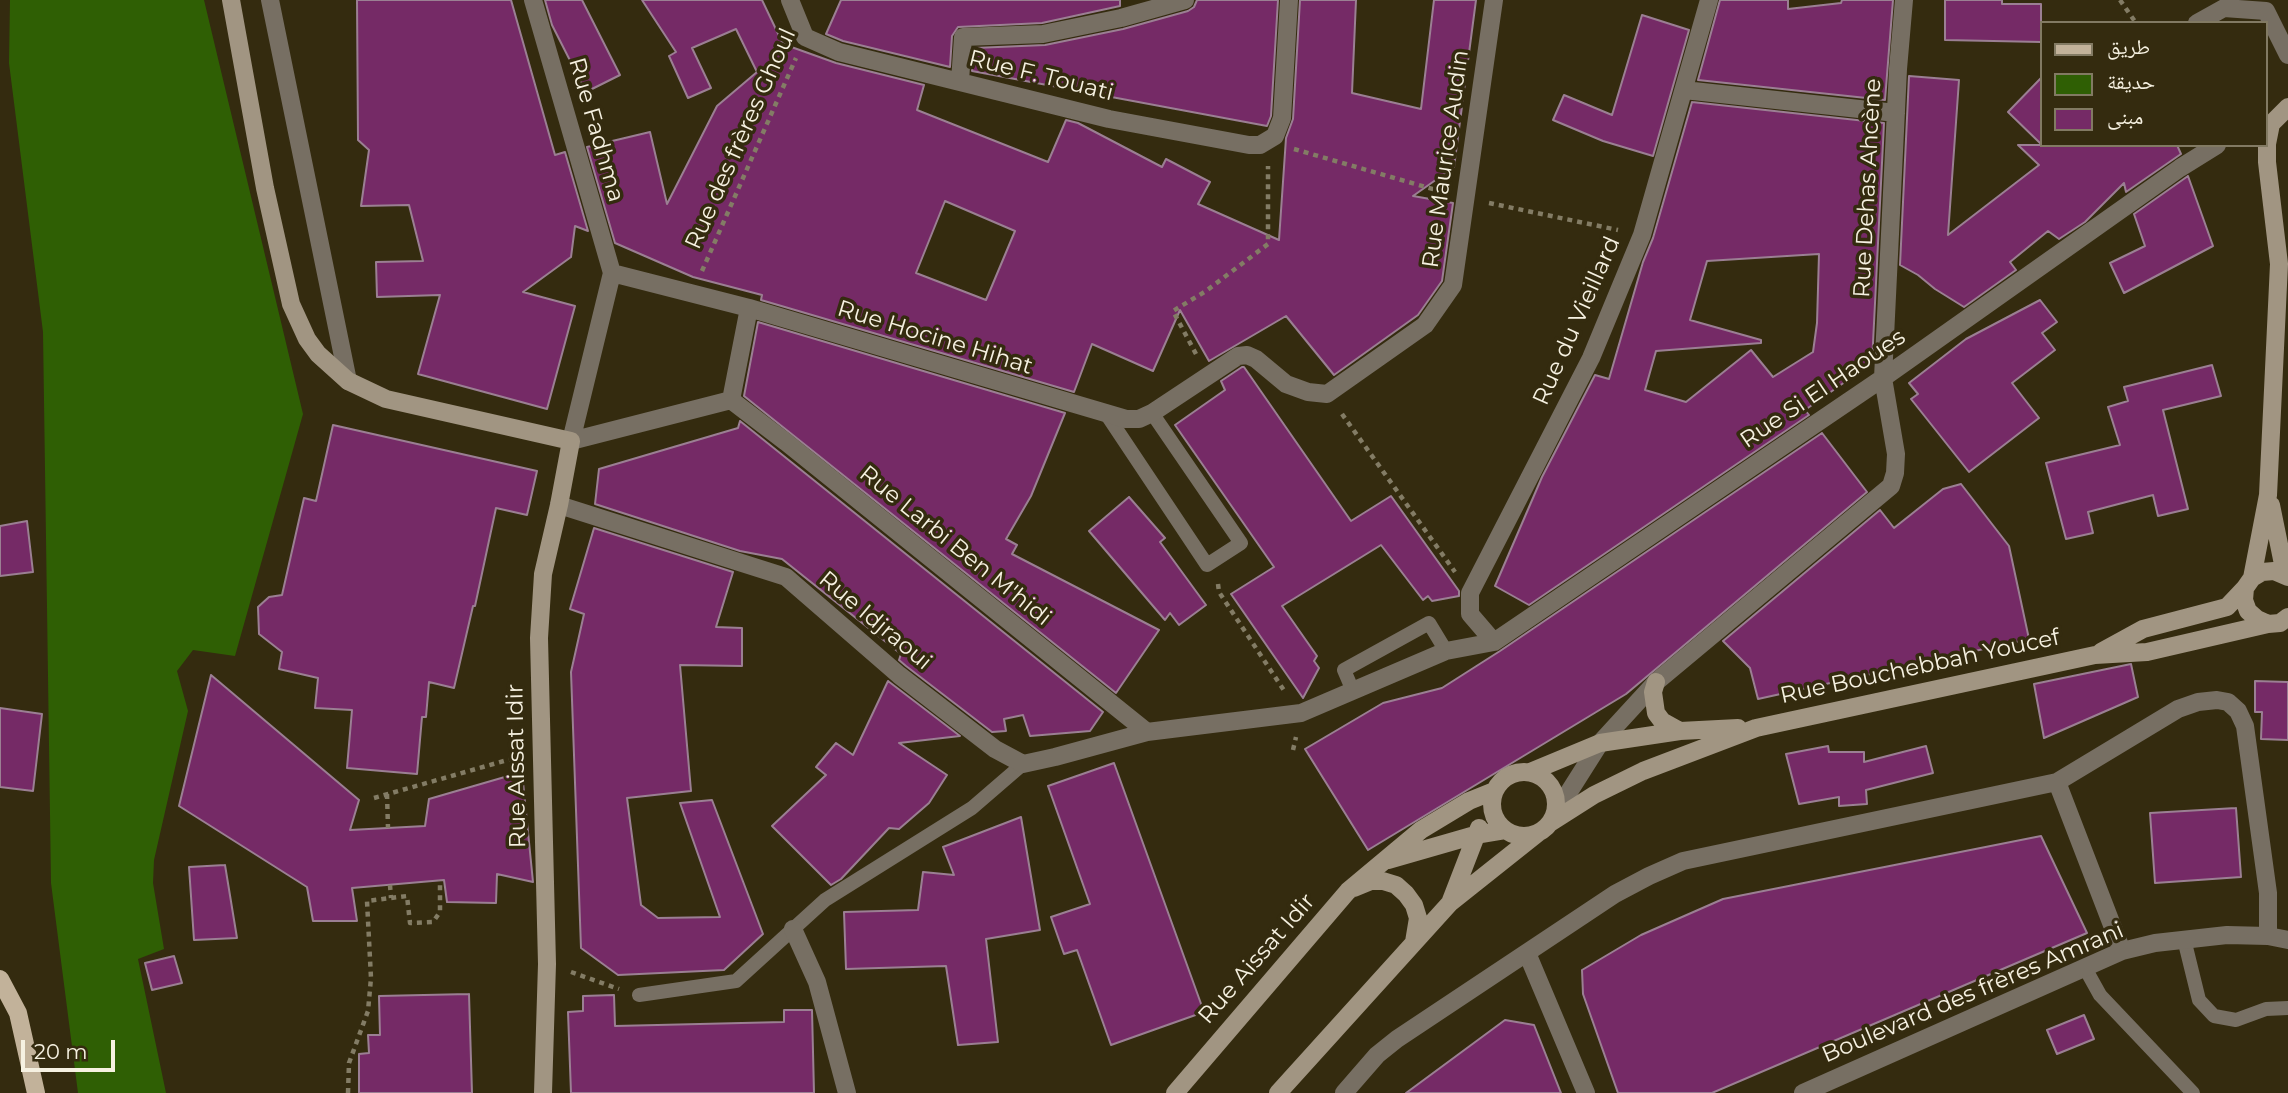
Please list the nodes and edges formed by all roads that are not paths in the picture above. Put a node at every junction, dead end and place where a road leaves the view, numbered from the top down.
1 (231, 0) edge
2 (270, 0) edge
3 (533, 0) edge
4 (790, 0) edge
5 (1185, 0) edge
6 (1289, 0) edge
7 (1494, 0) edge
8 (1709, 0) edge
9 (1904, 0) edge
10 (2201, 21) edge
11 (2288, 55) edge
12 (960, 81) junction
13 (1684, 90) junction
14 (2288, 107) edge
15 (1896, 113) junction
16 (2268, 125) edge
17 (2214, 147) edge
18 (612, 273) junction
19 (749, 308) junction
20 (1883, 378) junction
21 (348, 381) junction
22 (731, 400) junction
23 (1152, 413) junction
24 (1107, 415) junction
25 (571, 441) junction
26 (2268, 495) junction
27 (559, 506) junction
28 (2274, 524) junction
29 (2288, 544) edge
30 (2287, 575) edge
31 (2249, 583) junction
32 (2281, 621) edge
33 (1494, 642) junction
34 (1446, 651) junction
35 (2095, 655) junction
36 (1656, 682) junction
37 (1353, 691) junction
38 (1756, 727) junction
39 (1147, 732) junction
40 (1680, 732) junction
41 (1600, 743) junction
42 (1023, 764) junction
43 (1530, 772) junction
44 (2057, 782) junction
45 (1493, 797) junction
46 (1548, 823) junction
47 (1505, 830) junction
48 (1475, 835) junction
49 (1381, 862) junction
50 (1348, 891) junction
51 (1450, 903) junction
52 (793, 929) junction
53 (2268, 936) junction
54 (2184, 939) junction
55 (2288, 940) edge
56 (1414, 943) junction
57 (2122, 951) junction
58 (1527, 953) junction
59 (2085, 968) junction
60 (0, 979) edge
61 (639, 995) road end
62 (2288, 1008) edge
63 (36, 1093) edge
64 (543, 1093) edge
65 (847, 1093) edge
66 (1175, 1093) edge
67 (1278, 1093) edge
68 (1344, 1093) edge
69 (1586, 1093) edge
70 (1803, 1093) edge
71 (2193, 1093) edge

1 - 21 main road
2 - 21 street
3 - 18 street, Rue Fadhma
4 - 12 street, Rue F. Touati
5 - 12 street
6 - 12 street, Rue F. Touati
7 - 23 street, Rue Maurice Audin
8 - 13 street, Rue du Vieillard
9 - 15 street, Rue Dehas Ahcène
10 - 11 street
13 - 15 street
13 - 33 street, Rue du Vieillard
14 - 16 main road
15 - 20 street, Rue Dehas Ahcène
16 - 26 main road
17 - 20 street, Rue Si El Haoues
18 - 19 street, Rue Hocine Hihat
18 - 25 street
19 - 22 street
19 - 24 street, Rue Hocine Hihat
20 - 33 street, Rue Si El Haoues
20 - 36 street, Rue Dehas Ahcène
21 - 25 main road
22 - 25 street
22 - 39 street, Rue Larbi Ben M'hidi
23 - 24 street
23 - 24 lane
25 - 27 main road, Rue Aissat Idir
26 - 28 main road
26 - 31 main road
27 - 42 street, Rue Idjraoui
27 - 64 main road, Rue Aissat Idir
28 - 29 street
28 - 30 main road
30 - 31 main road
31 - 32 main road
31 - 35 main road, Rue Bouchebbah Youcef
32 - 35 main road, Rue Bouchebbah Youcef
33 - 34 street, Rue Si El Haoues
34 - 37 street, Rue Si El Haoues
34 - 37 lane
35 - 38 main road, Rue Bouchebbah Youcef
36 - 40 main road
36 - 41 street, Rue Dehas Ahcène
37 - 39 street, Rue Si El Haoues
38 - 40 main road, Rue Bouchebbah Youcef
38 - 46 main road, Rue Bouchebbah Youcef
39 - 42 street
40 - 41 main road, Rue Bouchebbah Youcef
41 - 43 main road, Rue Bouchebbah Youcef
41 - 46 street, Rue Bouchebbah Youcef
42 - 52 lane
43 - 45 main road
43 - 46 main road
44 - 53 street
44 - 57 street
44 - 58 street
45 - 47 main road
45 - 48 main road, Rue Bouchebbah Youcef
45 - 49 main road, Rue Aissat Idir
46 - 47 main road
46 - 51 main road, Rue Bouchebbah Youcef
47 - 48 main road, Rue Aissat Idir
48 - 49 main road, Rue Aissat Idir
48 - 51 main road, Rue Bouchebbah Youcef
49 - 50 main road, Rue Aissat Idir
50 - 56 main road
50 - 66 main road, Rue Aissat Idir
51 - 56 main road, Rue Bouchebbah Youcef
52 - 61 lane
52 - 65 street
53 - 54 street, Boulevard des frères Amrani
53 - 55 street, Boulevard des frères Amrani
54 - 57 street, Boulevard des frères Amrani
54 - 62 lane
56 - 67 main road, Rue Bouchebbah Youcef
57 - 59 street, Boulevard des frères Amrani
58 - 68 street
58 - 69 street
59 - 70 street, Boulevard des frères Amrani
59 - 71 lane
60 - 63 main road

